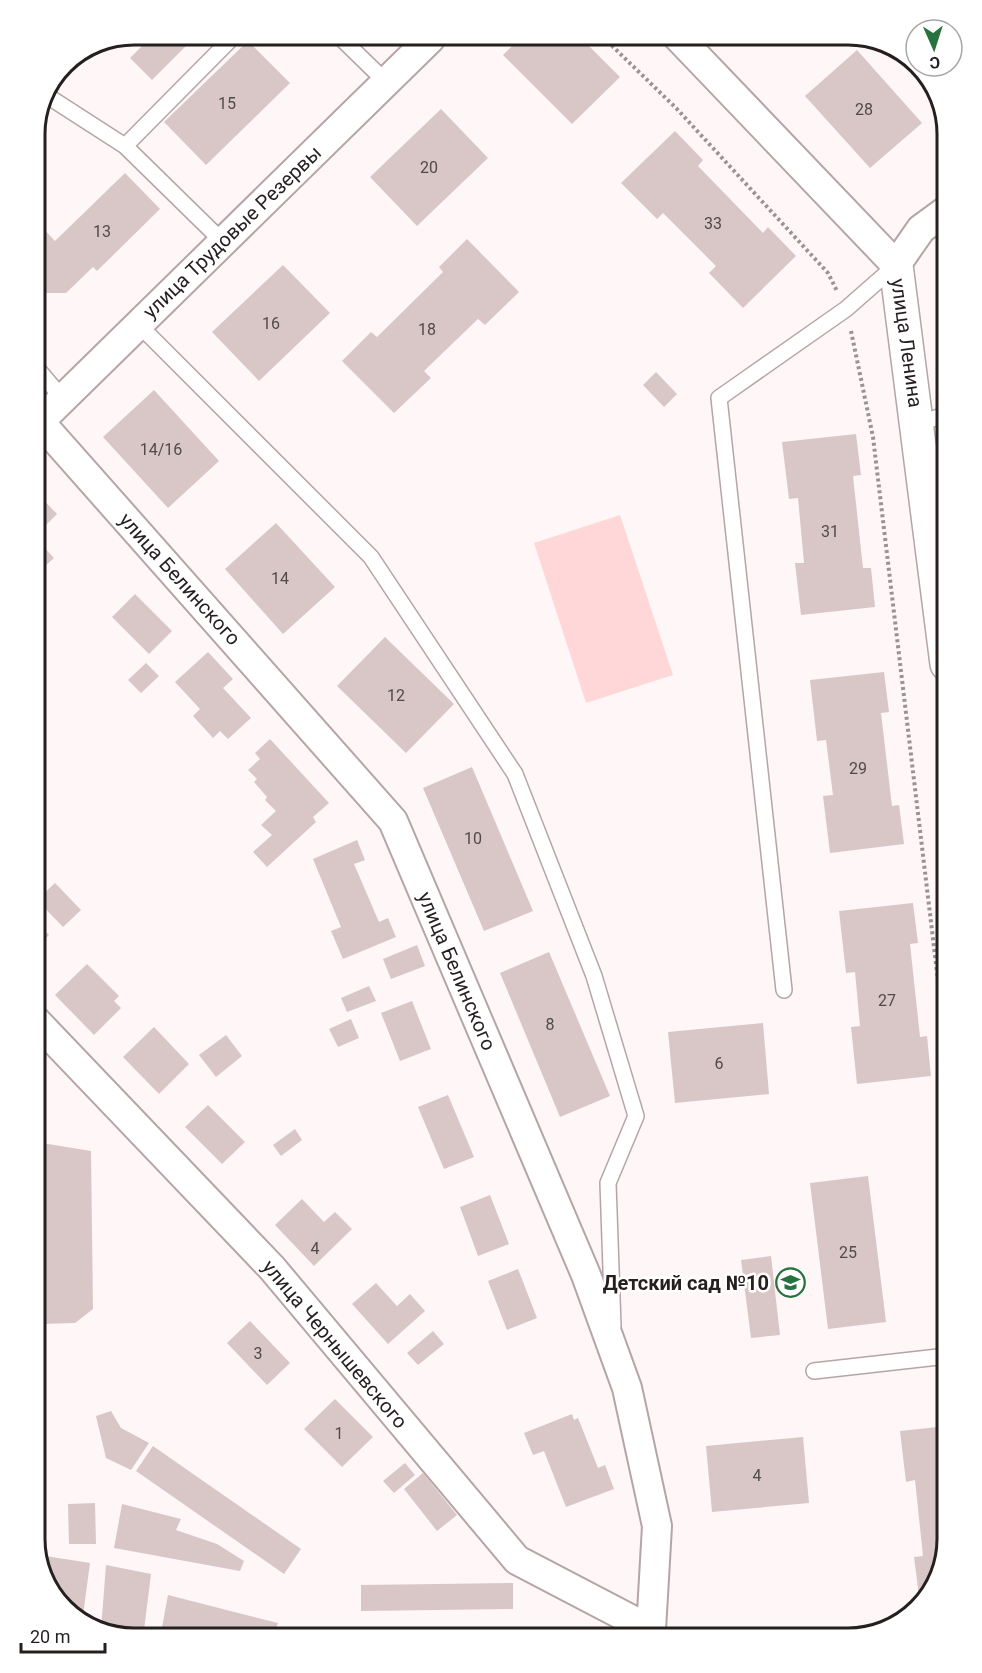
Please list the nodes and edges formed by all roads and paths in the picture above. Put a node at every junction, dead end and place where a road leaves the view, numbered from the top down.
1 (225, 45) edge
2 (348, 45) edge
3 (424, 45) edge
4 (611, 45) edge
5 (686, 45) edge
6 (386, 82) junction
7 (52, 99) edge
8 (125, 146) junction
9 (937, 218) edge
10 (223, 242) junction
11 (896, 264) junction
12 (846, 309) junction
13 (138, 324) junction
14 (45, 378) edge
15 (63, 399) junction
16 (45, 416) edge
17 (933, 419) edge
18 (45, 433) edge
19 (937, 488) edge
20 (937, 965) edge
21 (784, 990) dead end
22 (45, 1031) edge
23 (614, 1353) junction
24 (937, 1357) edge
25 (814, 1371) dead end
26 (642, 1628) edge
27 (653, 1628) edge

1 - 8 lane
2 - 6 lane
3 - 6 street, улица Трудовые Резервы
4 - 12 path
5 - 11 street, улица Ленина
6 - 10 street, улица Трудовые Резервы
7 - 8 lane
8 - 10 lane
9 - 11 street
10 - 13 street, улица Трудовые Резервы
11 - 12 lane
11 - 17 street, улица Ленина
12 - 20 path
12 - 21 lane
13 - 15 street, улица Трудовые Резервы
13 - 23 lane
14 - 15 lane
15 - 16 street, улица Трудовые Резервы
17 - 19 street, улица Ленина
18 - 23 street, улица Белинского
22 - 26 street, улица Чернышевского
23 - 27 street, улица Белинского
24 - 25 lane

